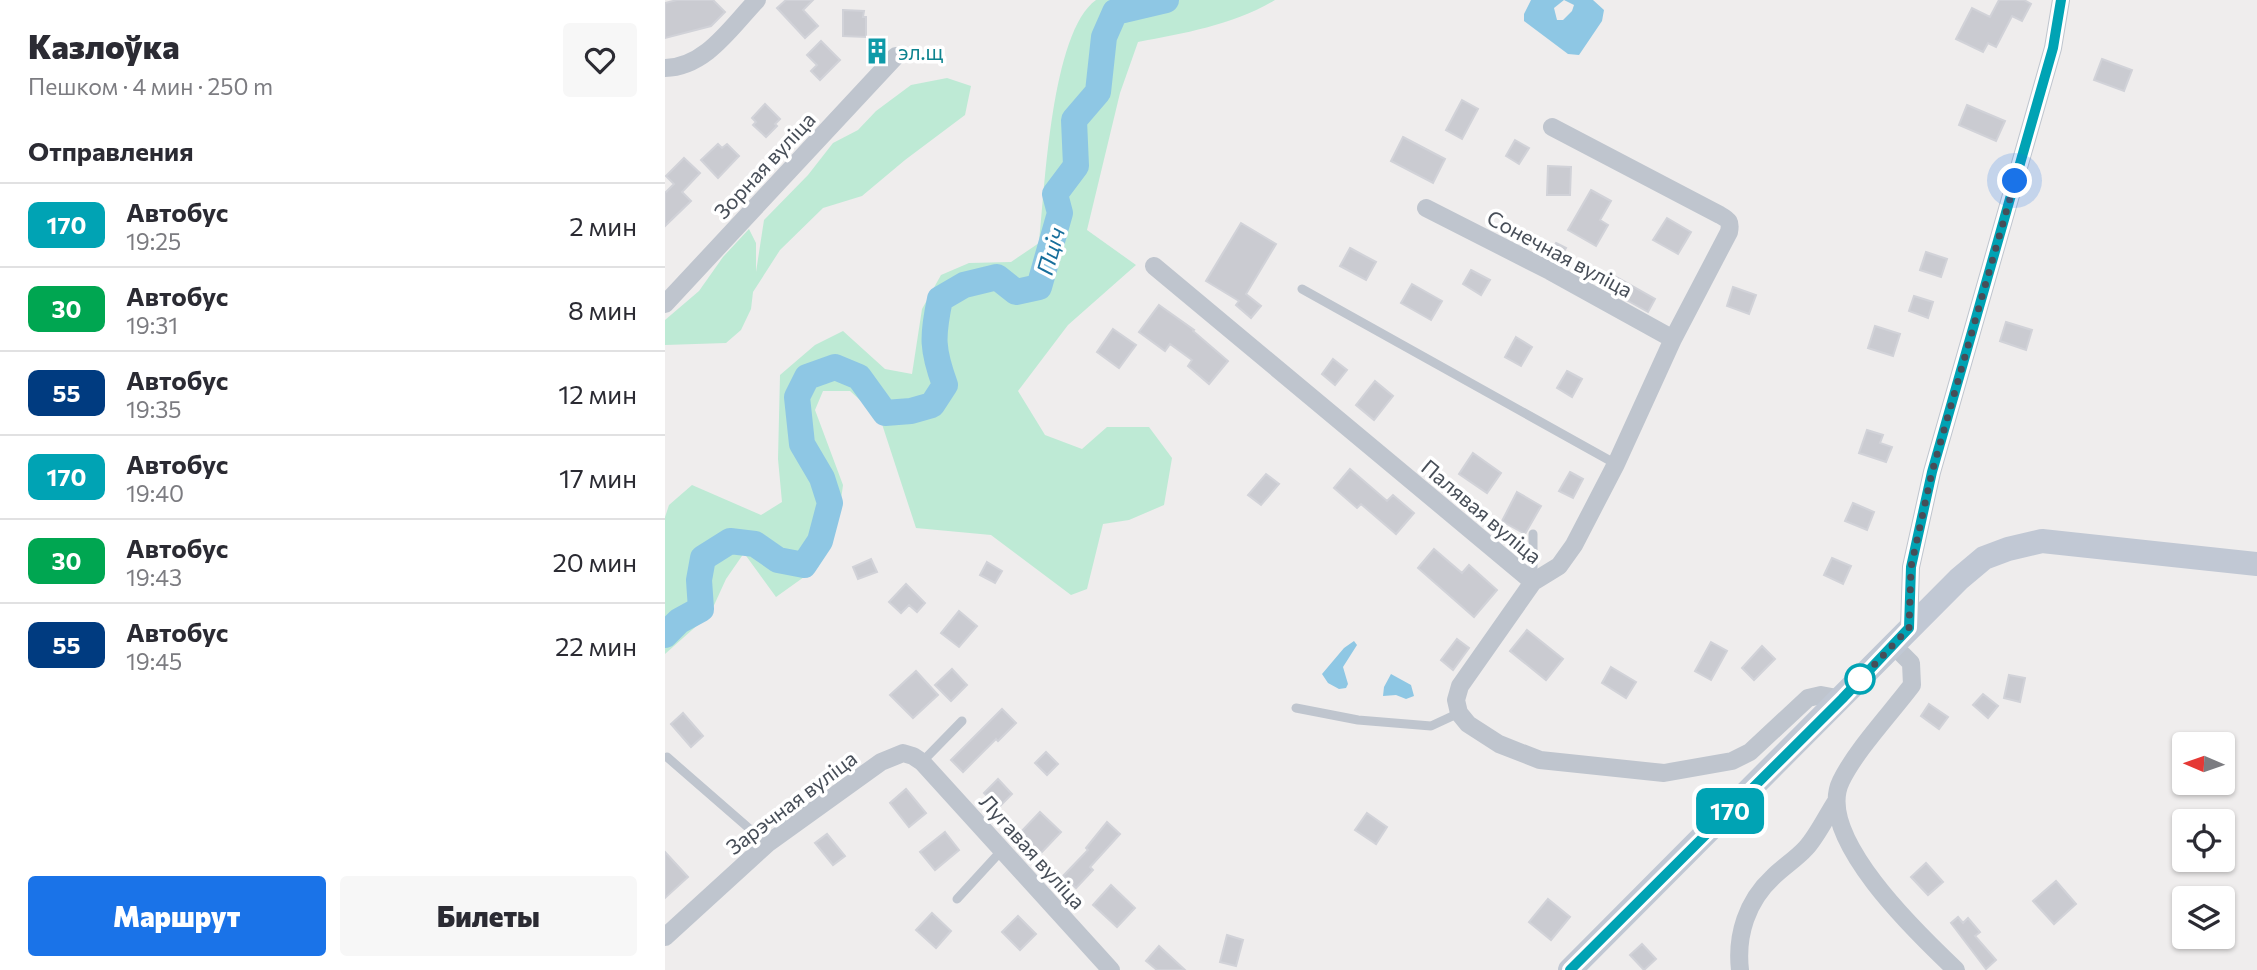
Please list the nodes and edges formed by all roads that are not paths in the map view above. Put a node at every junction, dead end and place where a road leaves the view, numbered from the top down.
1 (757, 0) edge
2 (2061, 0) edge
3 (896, 56) dead end
4 (665, 68) edge
5 (1552, 127) dead end
6 (1426, 208) dead end
7 (1154, 266) dead end
8 (1302, 289) dead end
9 (665, 304) edge
10 (1673, 340) junction
11 (1616, 464) junction
12 (1533, 534) dead end
13 (2257, 564) edge
14 (1533, 582) junction
15 (1901, 636) junction
16 (1842, 699) junction
17 (1296, 708) dead end
18 (1459, 713) junction
19 (962, 721) dead end
20 (667, 757) dead end
21 (922, 762) junction
22 (1835, 803) junction
23 (767, 844) junction
24 (1002, 850) junction
25 (957, 900) dead end
26 (665, 937) edge
27 (1111, 970) edge
28 (1570, 970) edge
29 (1740, 970) edge
30 (1956, 970) edge

1 - 4 street
2 - 15 street
3 - 9 street, Зорная вуліца
5 - 10 street
6 - 10 street, Сонечная вуліца
7 - 14 street, Палявая вуліца
8 - 11 lane
10 - 11 street
11 - 14 street
12 - 14 lane
13 - 15 main road
14 - 18 street, Палявая вуліца
15 - 16 main road
15 - 22 street
16 - 18 street
16 - 28 main road
17 - 18 lane
19 - 21 lane
20 - 23 lane
21 - 23 street, Зарэчная вуліца
21 - 24 street, Лугавая вуліца
22 - 29 street
22 - 30 street
23 - 26 street, Зарэчная вуліца
24 - 25 lane
24 - 27 street, Лугавая вуліца

